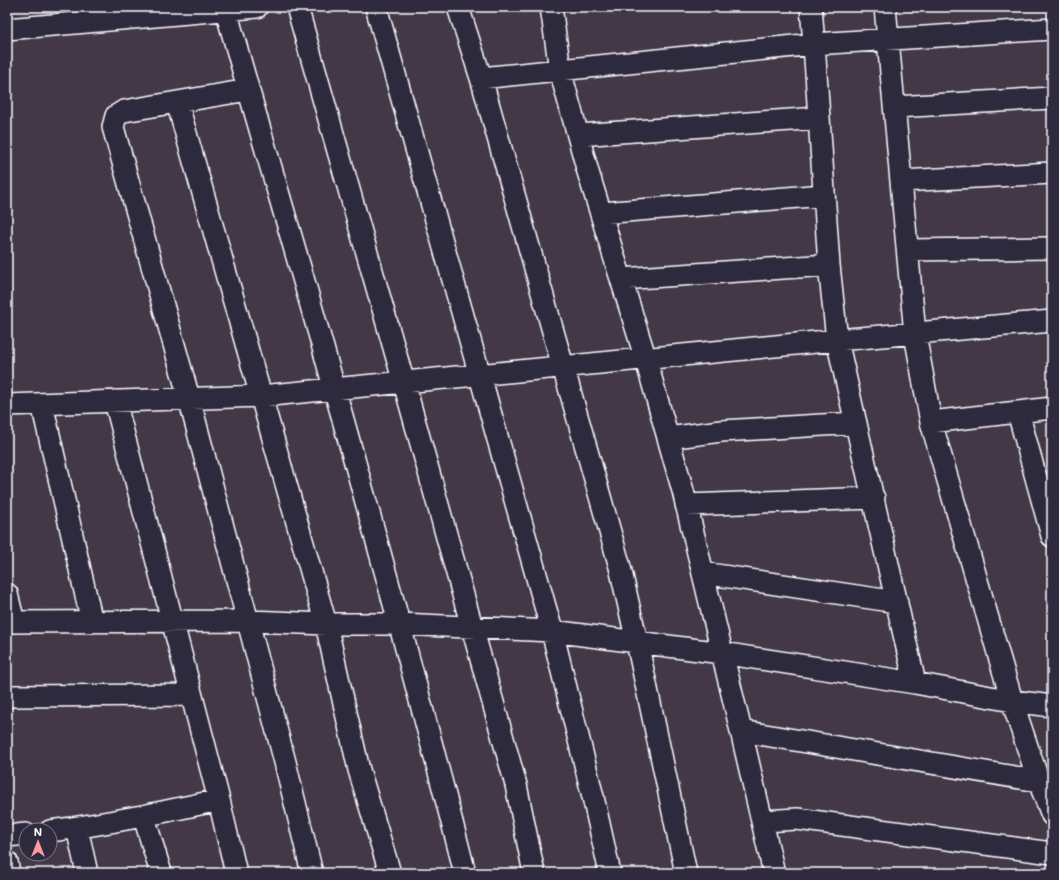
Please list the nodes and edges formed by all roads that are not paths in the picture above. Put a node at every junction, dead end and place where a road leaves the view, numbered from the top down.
1 (257, 7) edge
2 (297, 7) edge
3 (376, 7) edge
4 (458, 7) edge
5 (551, 7) edge
6 (811, 7) edge
7 (886, 7) edge
8 (226, 10) junction
9 (7, 29) edge
10 (1052, 29) edge
11 (888, 39) junction
12 (814, 44) junction
13 (560, 70) junction
14 (481, 78) junction
15 (248, 90) junction
16 (1052, 98) edge
17 (177, 102) junction
18 (894, 107) junction
19 (819, 118) junction
20 (578, 136) junction
21 (1052, 173) edge
22 (901, 181) junction
23 (824, 195) junction
24 (601, 213) junction
25 (1052, 248) edge
26 (908, 250) junction
27 (829, 265) junction
28 (621, 279) junction
29 (1052, 321) edge
30 (915, 334) junction
31 (837, 340) junction
32 (646, 360) junction
33 (563, 367) junction
34 (480, 375) junction
35 (404, 383) junction
36 (335, 389) junction
37 (261, 396) junction
38 (189, 398) junction
39 (115, 401) junction
40 (42, 404) junction
41 (7, 405) edge
42 (1052, 408) edge
43 (1018, 412) junction
44 (856, 422) junction
45 (931, 422) junction
46 (668, 438) junction
47 (874, 498) junction
48 (686, 505) junction
49 (1052, 536) edge
50 (703, 573) junction
51 (7, 594) edge
52 (897, 602) junction
53 (172, 621) junction
54 (248, 621) junction
55 (10, 622) edge
56 (92, 622) junction
57 (326, 624) junction
58 (400, 624) junction
59 (472, 627) junction
60 (552, 631) junction
61 (637, 642) junction
62 (722, 652) junction
63 (915, 683) junction
64 (191, 695) junction
65 (7, 696) edge
66 (1012, 701) junction
67 (1052, 706) edge
68 (742, 731) junction
69 (1045, 783) edge
70 (219, 800) junction
71 (1052, 815) edge
72 (144, 816) junction
73 (763, 821) junction
74 (77, 828) junction
75 (58, 830) edge
76 (18, 835) edge
77 (7, 836) edge
78 (1052, 853) edge
79 (7, 862) edge
80 (9, 873) edge
81 (87, 873) edge
82 (161, 873) edge
83 (236, 873) edge
84 (312, 873) edge
85 (390, 873) edge
86 (465, 873) edge
87 (534, 873) edge
88 (610, 873) edge
89 (686, 873) edge
90 (774, 873) edge

1 - 8 street
2 - 35 street
3 - 34 street
4 - 14 street
5 - 13 street
6 - 12 street
7 - 11 street
8 - 9 street
8 - 15 street
10 - 11 street
11 - 12 street
11 - 18 street
12 - 13 street
12 - 19 street
13 - 14 street
13 - 20 street
14 - 33 street
15 - 17 street
15 - 36 street
16 - 18 street
17 - 37 street
17 - 38 street
18 - 22 street
19 - 20 street
19 - 23 street
20 - 24 street
21 - 22 street
22 - 26 street
23 - 24 street
23 - 27 street
24 - 28 street
25 - 26 street
26 - 30 street
27 - 28 street
27 - 31 street
28 - 32 street
29 - 30 street
30 - 31 street
30 - 45 street
31 - 32 street
31 - 44 street
32 - 33 street
32 - 46 street
33 - 34 street
33 - 61 street
34 - 35 street
34 - 60 street
35 - 36 street
35 - 59 street
36 - 37 street
36 - 58 street
37 - 38 street
37 - 57 street
38 - 39 street
38 - 54 street
39 - 40 street
39 - 53 street
40 - 41 street
40 - 56 street
42 - 43 street
43 - 45 street
43 - 49 street
44 - 46 street
44 - 47 street
45 - 66 street
46 - 48 street
47 - 48 street
47 - 52 street
48 - 50 street
50 - 52 street
50 - 62 street
51 - 55 street
52 - 63 street
53 - 54 street
53 - 56 street
53 - 64 street
54 - 57 street
54 - 84 street
55 - 56 street
57 - 58 street
57 - 85 street
58 - 59 street
58 - 86 street
59 - 60 street
59 - 87 street
60 - 61 street
60 - 88 street
61 - 62 street
61 - 89 street
62 - 63 street
62 - 68 street
63 - 66 street
64 - 65 street
64 - 70 street
66 - 67 street
66 - 69 street
68 - 69 street
68 - 73 street
69 - 71 street
70 - 72 street
70 - 83 street
72 - 74 street
72 - 82 street
73 - 78 street
73 - 90 street
74 - 75 street
74 - 81 street
76 - 77 street
79 - 80 street

